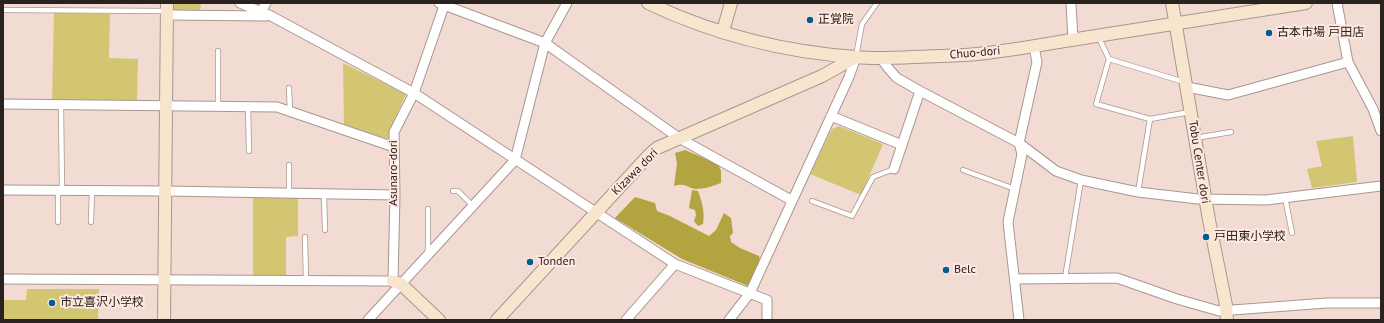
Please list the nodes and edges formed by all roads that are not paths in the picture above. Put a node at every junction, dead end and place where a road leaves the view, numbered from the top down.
1 (240, 3) edge
2 (266, 3) edge
3 (567, 3) edge
4 (648, 3) edge
5 (731, 3) edge
6 (877, 3) edge
7 (1071, 3) edge
8 (1172, 3) edge
9 (1306, 3) edge
10 (1337, 3) edge
11 (443, 4) edge
12 (1248, 8) edge
13 (3, 10) edge
14 (167, 10) edge
15 (261, 12) junction
16 (271, 16) junction
17 (1176, 24) junction
18 (722, 32) junction
19 (1098, 36) junction
20 (1073, 40) junction
21 (545, 43) junction
22 (1034, 47) junction
23 (218, 51) dead end
24 (856, 57) junction
25 (881, 58) junction
26 (1109, 59) junction
27 (1348, 62) junction
28 (1186, 85) junction
29 (289, 88) dead end
30 (920, 91) junction
31 (414, 93) junction
32 (3, 104) edge
33 (62, 105) junction
34 (166, 106) junction
35 (218, 106) junction
36 (248, 107) junction
37 (290, 111) junction
38 (1191, 112) junction
39 (831, 116) junction
40 (1150, 119) junction
41 (1231, 132) dead end
42 (1381, 132) edge
43 (679, 138) junction
44 (1195, 138) junction
45 (1019, 143) junction
46 (902, 145) junction
47 (394, 147) junction
48 (249, 151) dead end
49 (516, 160) junction
50 (289, 165) dead end
51 (894, 169) joint
52 (963, 170) dead end
53 (1081, 180) junction
54 (1381, 186) edge
55 (1015, 189) junction
56 (3, 190) edge
57 (60, 190) junction
58 (92, 190) junction
59 (166, 191) junction
60 (452, 191) dead end
61 (289, 192) junction
62 (1138, 192) junction
63 (324, 193) junction
64 (395, 194) junction
65 (1285, 197) junction
66 (1205, 199) junction
67 (792, 200) junction
68 (812, 201) dead end
69 (473, 206) junction
70 (428, 209) dead end
71 (597, 212) junction
72 (58, 222) dead end
73 (92, 222) dead end
74 (325, 230) dead end
75 (1292, 233) dead end
76 (305, 237) dead end
77 (428, 255) junction
78 (675, 264) junction
79 (1065, 278) junction
80 (3, 279) edge
81 (1015, 279) junction
82 (165, 280) junction
83 (306, 281) junction
84 (397, 283) junction
85 (750, 293) junction
86 (1381, 303) edge
87 (1227, 315) edge
88 (164, 320) edge
89 (368, 320) edge
90 (439, 320) edge
91 (498, 320) edge
92 (626, 320) edge
93 (729, 320) edge
94 (767, 320) edge
95 (1019, 320) edge

1 - 15 street
2 - 15 street
3 - 21 street
4 - 18 street, Chuo-dori
5 - 18 street
6 - 24 lane
7 - 20 street
8 - 17 street, Tobu Center dori
9 - 12 street, Chuo-dori
10 - 27 street
11 - 21 street
11 - 31 street, Asunaro-dori
12 - 17 street, Chuo-dori
13 - 14 lane
14 - 16 street
14 - 34 street
15 - 16 street
16 - 31 street
17 - 19 street, Chuo-dori
17 - 28 street, Tobu Center dori
18 - 24 street, Chuo-dori
19 - 20 street, Chuo-dori
19 - 26 lane
20 - 22 street, Chuo-dori
21 - 43 street
21 - 49 street
22 - 25 street, Chuo-dori
22 - 45 street
23 - 35 lane
24 - 25 street, Chuo-dori
24 - 39 street
24 - 43 street, Kizawa dori
25 - 30 street
26 - 28 lane
26 - 40 lane
27 - 28 street
27 - 42 street
28 - 38 street, Tobu Center dori
29 - 37 lane
30 - 45 street
30 - 46 street
31 - 47 street, Asunaro-dori
31 - 49 street
32 - 33 street
33 - 34 street
33 - 57 lane
34 - 35 street
34 - 59 street
35 - 36 street
36 - 37 street
36 - 48 lane
37 - 47 street
38 - 40 lane
38 - 44 street, Tobu Center dori
39 - 46 street
39 - 67 street
40 - 62 lane
41 - 44 lane
43 - 67 street
43 - 71 street, Kizawa dori
44 - 66 street, Tobu Center dori
45 - 53 street
45 - 55 street
46 - 51 street
47 - 64 street, Asunaro-dori
49 - 69 street
49 - 71 street
50 - 61 lane
51 - 68 lane
52 - 55 lane
53 - 62 street
53 - 79 lane
54 - 65 street
55 - 81 street
56 - 57 street
57 - 58 street
57 - 72 lane
58 - 59 street
58 - 73 lane
59 - 61 street
59 - 82 street
60 - 69 lane
61 - 63 street
62 - 66 street
63 - 64 street
63 - 74 lane
64 - 84 street, Asunaro-dori
65 - 66 street
65 - 75 lane
66 - 87 street, Tobu Center dori
67 - 85 street
69 - 77 street
70 - 77 lane
71 - 78 street
71 - 91 street, Kizawa dori
76 - 83 lane
77 - 84 street
78 - 85 street
78 - 92 street
79 - 81 street
79 - 87 street
80 - 82 street
81 - 95 street
82 - 83 street
82 - 88 street
83 - 84 street
84 - 89 street
84 - 90 street
85 - 93 street
85 - 94 street
86 - 87 street

